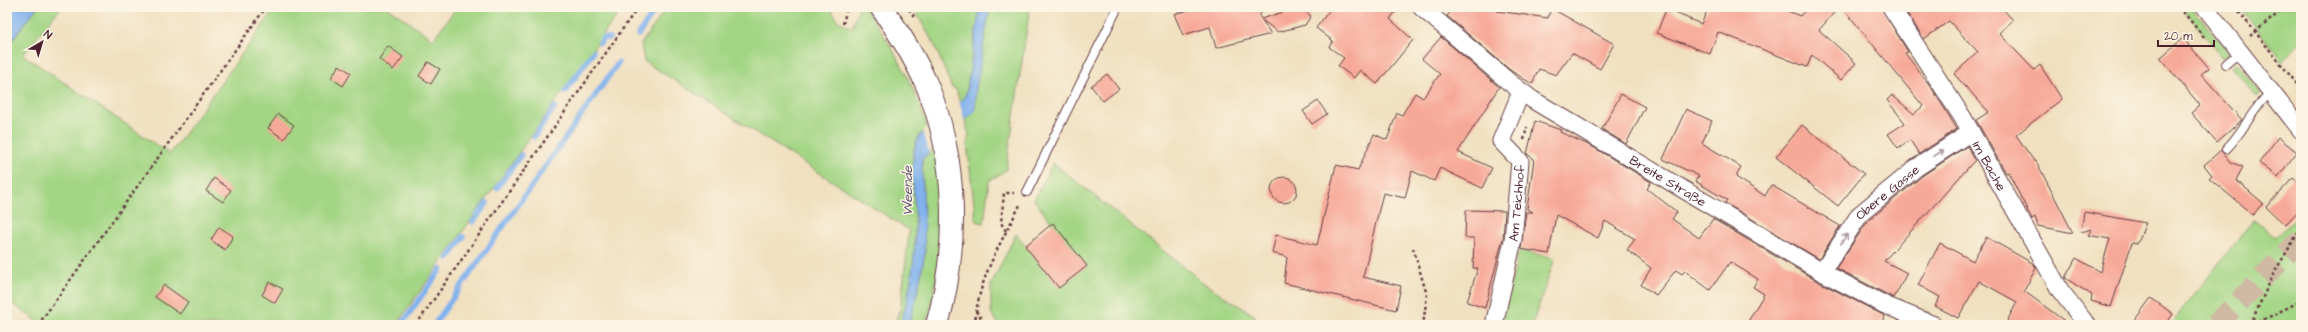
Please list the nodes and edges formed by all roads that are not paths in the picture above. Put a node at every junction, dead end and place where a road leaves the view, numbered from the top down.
1 (881, 7) edge
2 (1118, 7) edge
3 (1421, 7) edge
4 (1891, 7) edge
5 (2205, 7) edge
6 (2238, 49) junction
7 (2226, 64) dead end
8 (1521, 92) junction
9 (2271, 92) junction
10 (2301, 130) edge
11 (1971, 132) junction
12 (2226, 149) dead end
13 (1027, 192) road end
14 (1822, 272) junction
15 (937, 325) edge
16 (1494, 325) edge
17 (1934, 325) edge
18 (2087, 325) edge

1 - 15 main road
2 - 13 lane
3 - 8 street, Breite Straße
4 - 11 street, Im Bache
5 - 6 street
6 - 7 lane
6 - 9 street
8 - 14 street, Breite Straße
8 - 16 street, Am Teichhof
9 - 10 street
9 - 12 lane
14 -> 11 street, Obere Gasse
11 - 18 street, Im Bache
14 - 17 street, Breite Straße

